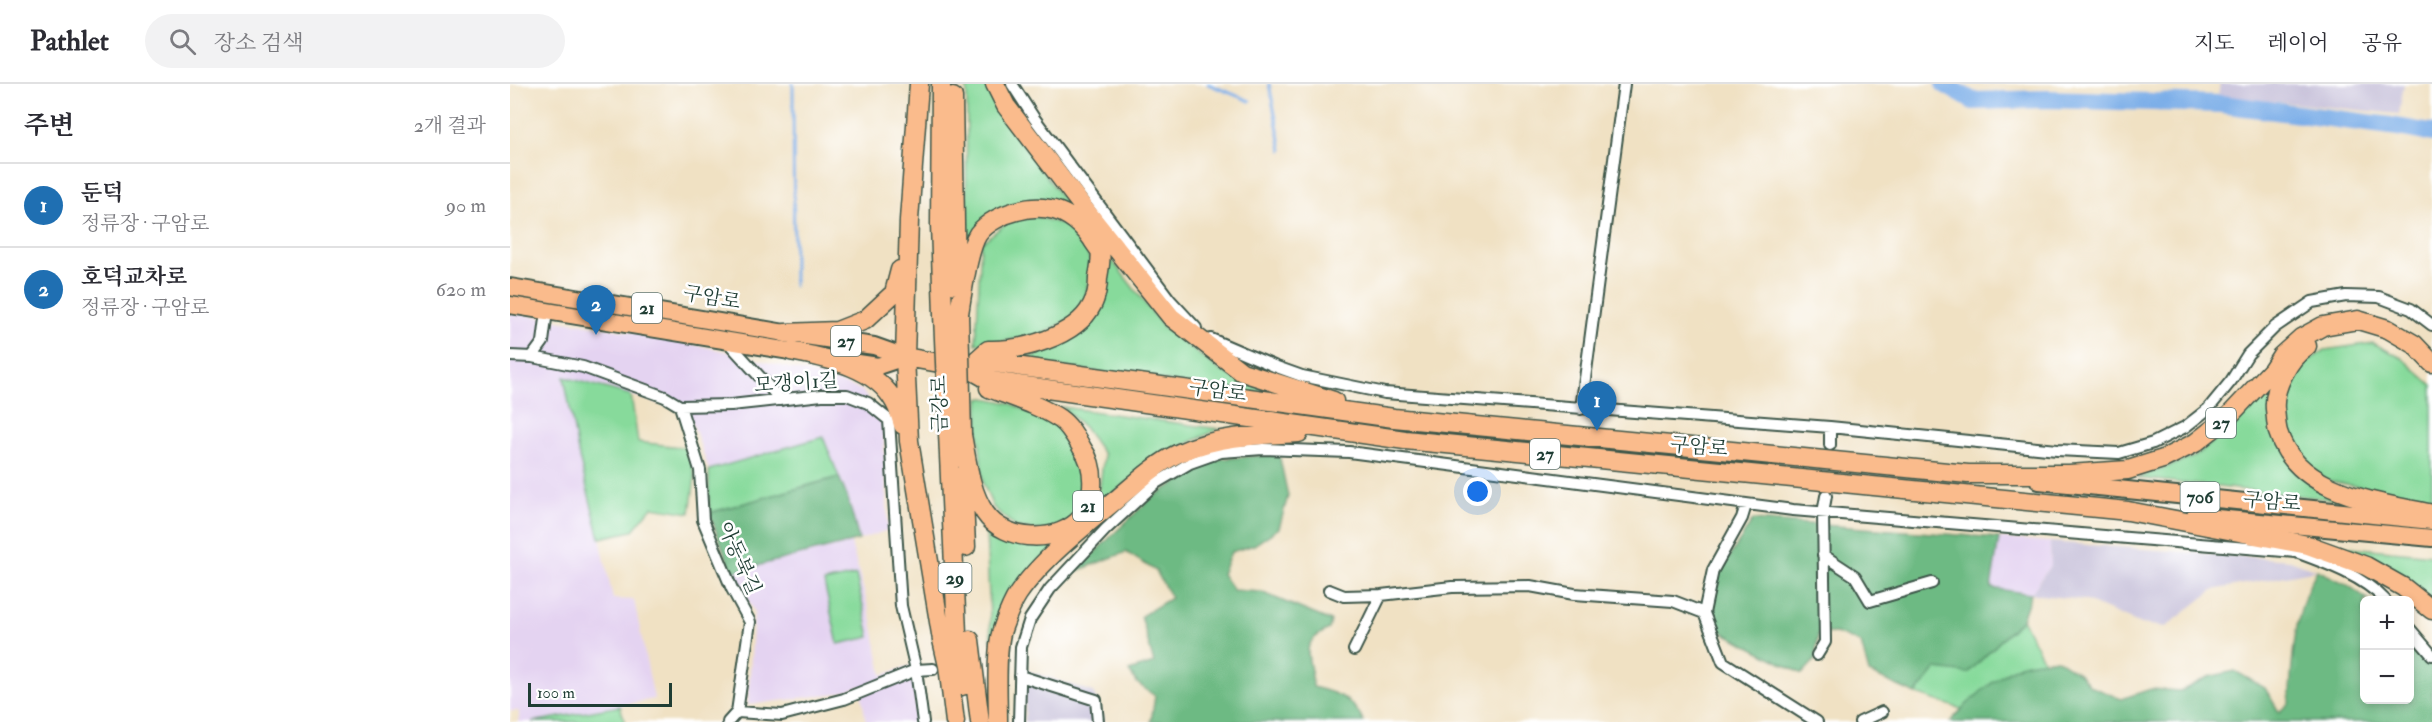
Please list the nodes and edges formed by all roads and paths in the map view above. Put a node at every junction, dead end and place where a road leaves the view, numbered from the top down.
1 (919, 84) edge
2 (941, 84) edge
3 (952, 84) edge
4 (995, 84) edge
5 (1012, 84) edge
6 (1624, 84) edge
7 (909, 220) junction
8 (510, 286) edge
9 (510, 305) edge
10 (547, 311) junction
11 (951, 314) junction
12 (2432, 325) edge
13 (784, 333) junction
14 (727, 341) junction
15 (790, 351) junction
16 (510, 356) edge
17 (532, 357) junction
18 (905, 357) junction
19 (2432, 363) edge
20 (968, 368) junction
21 (2432, 377) edge
22 (781, 400) junction
23 (680, 406) junction
24 (1581, 409) junction
25 (1406, 419) junction
26 (1830, 428) junction
27 (955, 434) junction
28 (1405, 440) junction
29 (909, 441) junction
30 (1830, 445) dead end
31 (1968, 474) junction
32 (1826, 496) dead end
33 (1746, 505) junction
34 (2128, 510) junction
35 (1822, 513) junction
36 (2432, 514) edge
37 (2432, 521) edge
38 (2432, 538) edge
39 (1823, 555) junction
40 (1932, 584) dead end
41 (1329, 590) dead end
42 (1381, 595) junction
43 (2381, 596) edge
44 (2432, 610) edge
45 (1704, 613) junction
46 (2414, 635) edge
47 (1354, 650) dead end
48 (1817, 655) dead end
49 (2432, 655) edge
50 (1004, 665) dead end
51 (933, 669) dead end
52 (916, 670) junction
53 (1020, 671) junction
54 (737, 712) junction
55 (1882, 712) dead end
56 (728, 722) edge
57 (922, 722) edge
58 (955, 722) edge
59 (965, 722) edge
60 (980, 722) edge
61 (998, 722) edge
62 (1019, 722) edge
63 (1098, 722) edge
64 (1816, 722) edge
65 (1860, 722) edge

1 - 7 highway
2 - 11 highway, 금강로
3 - 11 highway, 금강로 / 21
4 - 25 highway
5 - 24 street
6 - 24 street
7 - 13 highway, 21
7 - 18 highway
8 - 13 main road, 구암로 / 21
9 - 10 main road, 구암로 / 21
10 - 14 main road, 구암로 / 21
10 - 17 street
11 - 20 highway
11 - 27 highway, 금강로 / 21, bridge
12 - 26 street
13 - 18 main road, 구암로 / 27
14 - 15 main road, 구암로 / 21
14 - 22 street
15 - 18 main road, 구암로 / 21
15 - 29 highway
16 - 17 street, 모갱이1길
17 - 23 street, 모갱이1길
18 - 20 highway, 구암로 / 21
18 - 29 highway
19 - 31 highway, 27
20 - 25 highway, 구암로 / 27
20 - 27 highway, 21
20 - 28 highway, 구암로 / 27
21 - 36 highway
22 - 23 street, 모갱이1길
22 - 52 street, 모갱이1길
23 - 54 street, 아동북길
24 - 26 street
25 - 31 highway, 구암로 / 27
26 - 30 street
27 - 59 highway, 금강로 / 29
27 - 60 highway, 금강로 / 29
28 - 34 highway, 구암로 / 27
28 - 61 highway
29 - 58 highway
31 - 37 main road, 구암로 / 706
32 - 35 street
33 - 35 street
33 - 45 street
33 - 53 street
34 - 38 main road, 구암로 / 706
34 - 44 highway, 27
35 - 39 street
35 - 43 street
39 - 40 street
39 - 48 street
41 - 42 street
42 - 45 street
42 - 47 street
45 - 64 street
46 - 49 street
50 - 53 street
51 - 52 street
52 - 54 street
52 - 57 street, 모갱이1길
53 - 62 street
53 - 63 street
54 - 56 street
55 - 65 street

